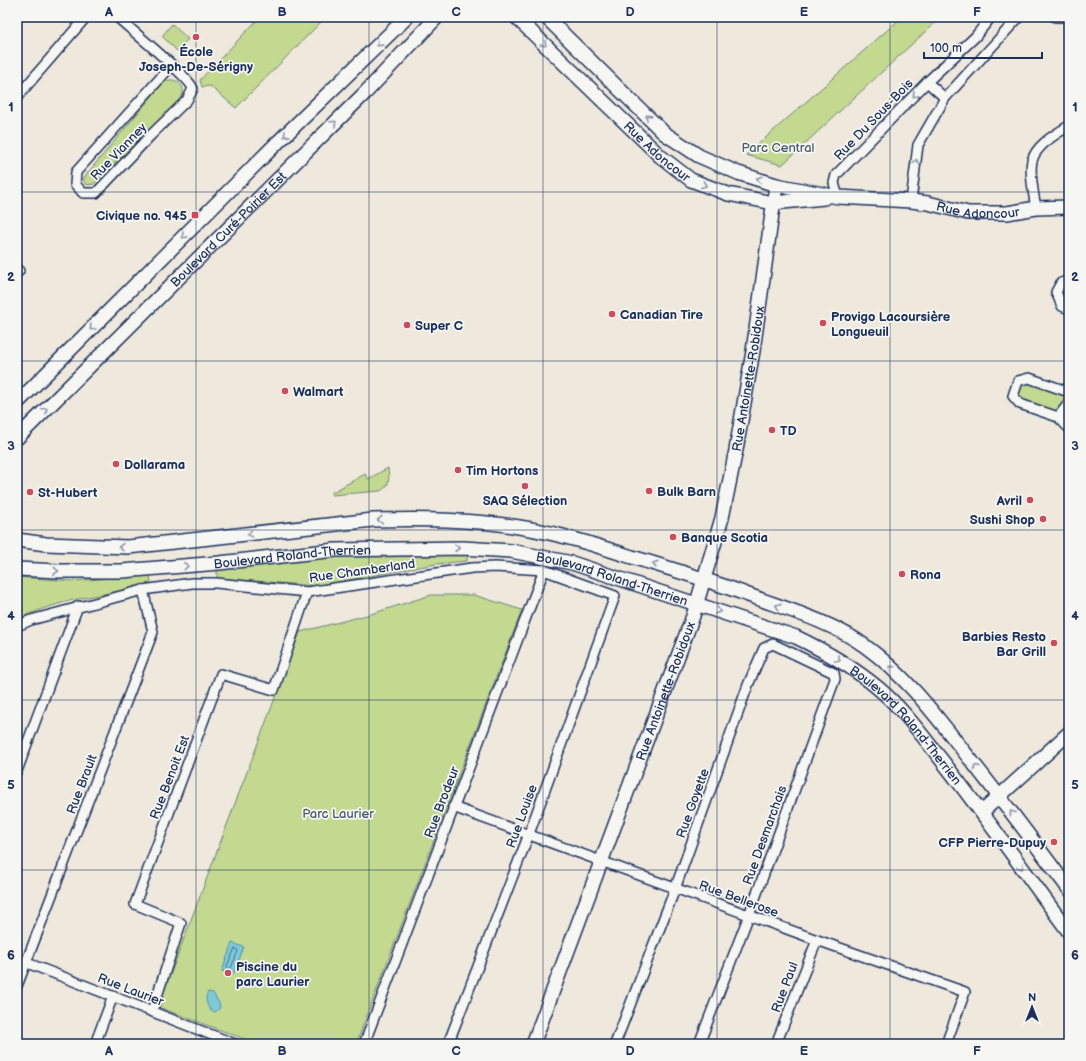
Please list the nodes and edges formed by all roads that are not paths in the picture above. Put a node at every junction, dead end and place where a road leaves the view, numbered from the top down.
1 (86, 17) edge
2 (117, 17) edge
3 (407, 17) edge
4 (437, 17) edge
5 (516, 17) edge
6 (546, 17) edge
7 (991, 17) edge
8 (1019, 17) edge
9 (1055, 17) edge
10 (1064, 17) edge
11 (172, 65) junction
12 (927, 82) junction
13 (17, 97) edge
14 (945, 98) junction
15 (1069, 126) edge
16 (776, 185) junction
17 (838, 197) junction
18 (911, 201) junction
19 (773, 204) junction
20 (1069, 207) edge
21 (1036, 208) junction
22 (17, 269) edge
23 (17, 273) edge
24 (1069, 280) edge
25 (1069, 309) edge
26 (1069, 392) edge
27 (17, 403) edge
28 (1069, 403) edge
29 (1058, 417) junction
30 (1069, 428) edge
31 (17, 438) edge
32 (17, 540) edge
33 (17, 569) edge
34 (544, 570) junction
35 (704, 579) junction
36 (143, 590) junction
37 (307, 592) junction
38 (615, 596) joint
39 (697, 604) junction
40 (78, 606) junction
41 (17, 626) edge
42 (835, 679) joint
43 (1069, 733) edge
44 (17, 771) edge
45 (1000, 797) junction
46 (453, 807) junction
47 (982, 812) junction
48 (529, 834) junction
49 (602, 861) junction
50 (675, 888) junction
51 (1069, 889) edge
52 (749, 915) junction
53 (1069, 932) edge
54 (817, 940) junction
55 (21, 961) edge
56 (17, 986) edge
57 (113, 996) junction
58 (152, 1011) junction
59 (95, 1044) edge
60 (235, 1044) edge
61 (364, 1044) edge
62 (448, 1044) edge
63 (533, 1044) edge
64 (615, 1044) edge
65 (699, 1044) edge
66 (776, 1044) edge
67 (946, 1044) edge

1 - 13 street
2 - 11 street, Rue Vianney
3 -> 27 main road, Boulevard Curé-Poirier Est
31 -> 4 main road, Boulevard Curé-Poirier Est
5 -> 19 main road, Rue Adoncour
16 -> 6 main road, Rue Adoncour
7 - 12 street, Rue Du Sous-Bois
8 - 14 street
9 - 10 street
11 - 11 street, Rue Vianney
12 - 14 street, Rue Du Sous-Bois
12 -> 17 street, Rue Du Sous-Bois
18 -> 14 street
15 - 21 street
16 - 17 main road, Rue Adoncour
16 - 19 main road, Rue Antoinette-Robidoux
17 - 18 main road, Rue Adoncour
17 - 19 main road, Rue Adoncour
18 - 21 main road, Rue Adoncour
19 - 35 main road, Rue Antoinette-Robidoux
20 - 21 main road, Rue Adoncour
22 - 23 street
24 - 25 street
26 - 29 street
28 - 29 street
29 - 30 street
35 -> 32 main road, Boulevard Roland-Therrien
33 -> 39 main road, Boulevard Roland-Therrien
34 - 37 street, Rue Chamberland
34 - 38 street, Rue Chamberland
34 - 46 street, Rue Brodeur
35 - 39 main road, Rue Antoinette-Robidoux
45 -> 35 main road, Boulevard Roland-Therrien
36 - 37 street, Rue Chamberland
36 - 40 street, Rue Chamberland
36 - 55 street, Rue Brault
37 - 58 street, Rue Benoit Est
38 - 48 street, Rue Louise
39 -> 47 main road, Boulevard Roland-Therrien
39 - 49 main road, Rue Antoinette-Robidoux
40 - 41 street, Rue Chamberland
40 - 44 street
42 - 50 street, Rue Goyette
42 - 52 street, Rue Desmarchais
43 - 45 main road
45 - 47 main road
51 -> 45 main road, Boulevard Roland-Therrien
46 - 48 street, Rue Bellerose
46 - 61 street, Rue Brodeur
47 -> 53 main road, Boulevard Roland-Therrien
48 - 49 street, Rue Bellerose
48 - 62 street, Rue Louise
49 - 50 street, Rue Bellerose
49 - 63 main road, Rue Antoinette-Robidoux
50 - 52 street, Rue Bellerose
50 - 64 street, Rue Goyette
52 - 54 street, Rue Bellerose
52 - 65 street, Rue Desmarchais
54 - 66 street, Rue Paul
54 - 67 street, Rue Bellerose
55 - 56 street, Rue Brault
55 - 57 street, Rue Laurier
57 - 58 street, Rue Laurier
57 - 59 street
58 - 60 street, Rue Laurier

